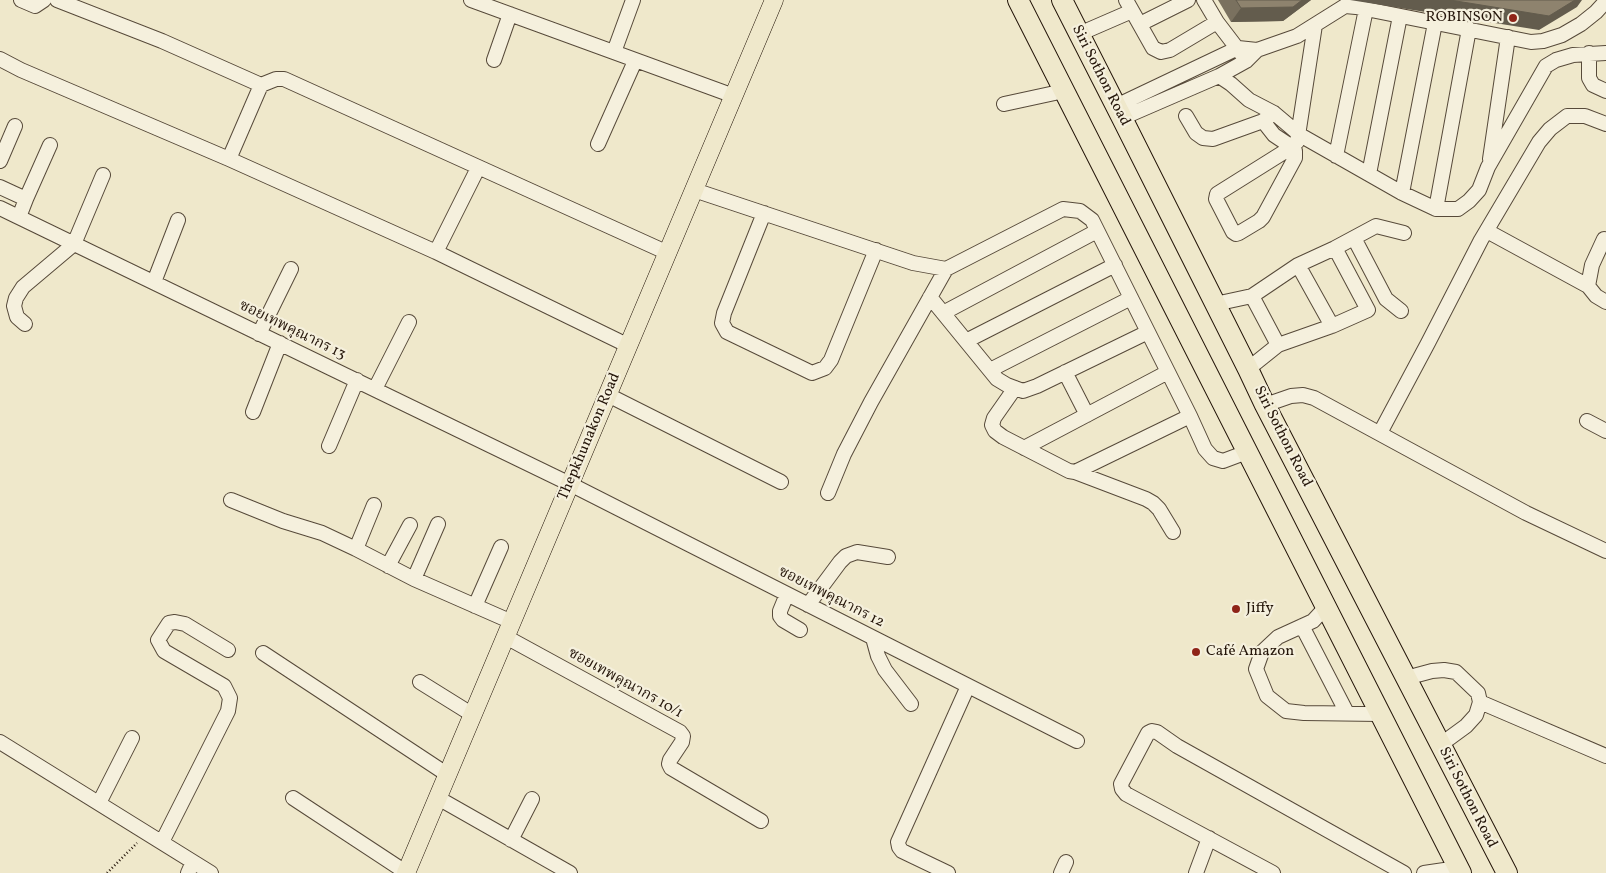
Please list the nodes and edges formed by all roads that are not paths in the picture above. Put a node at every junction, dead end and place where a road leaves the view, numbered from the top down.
1 (21, 0) edge
2 (44, 0) edge
3 (57, 0) edge
4 (470, 0) edge
5 (633, 0) edge
6 (774, 0) edge
7 (1018, 0) edge
8 (1062, 0) edge
9 (1188, 0) edge
10 (1204, 0) edge
11 (1606, 1) edge
12 (1131, 4) edge
13 (1366, 9) junction
14 (510, 14) junction
15 (1400, 16) junction
16 (1217, 22) junction
17 (1435, 23) junction
18 (1140, 24) junction
19 (1314, 24) junction
20 (1469, 29) junction
21 (1079, 34) junction
22 (1508, 37) junction
23 (1543, 41) junction
24 (1238, 48) junction
25 (1257, 50) junction
26 (614, 52) junction
27 (1590, 53) junction
28 (1606, 53) edge
29 (0, 59) edge
30 (494, 60) dead end
31 (636, 61) junction
32 (1246, 61) junction
33 (1546, 66) junction
34 (1219, 76) junction
35 (261, 85) junction
36 (1064, 91) junction
37 (1606, 91) edge
38 (734, 96) junction
39 (1004, 104) dead end
40 (1119, 112) junction
41 (1186, 116) dead end
42 (1268, 117) junction
43 (1606, 124) edge
44 (15, 126) dead end
45 (598, 144) dead end
46 (1296, 144) junction
47 (50, 145) dead end
48 (1336, 156) junction
49 (229, 159) junction
50 (0, 161) edge
51 (1488, 167) junction
52 (478, 168) junction
53 (1369, 174) junction
54 (103, 175) dead end
55 (0, 187) edge
56 (694, 190) junction
57 (1402, 193) junction
58 (26, 199) junction
59 (0, 208) edge
60 (1436, 209) junction
61 (764, 213) junction
62 (19, 217) junction
63 (178, 220) dead end
64 (1487, 230) junction
65 (1097, 231) junction
66 (1404, 233) dead end
67 (1354, 238) junction
68 (1604, 239) dead end
69 (74, 244) junction
70 (1335, 248) junction
71 (876, 250) junction
72 (436, 252) junction
73 (668, 253) junction
74 (1115, 265) junction
75 (1298, 265) junction
76 (291, 268) dead end
77 (946, 269) junction
78 (154, 282) junction
79 (1588, 286) junction
80 (1252, 296) junction
81 (930, 297) junction
82 (1131, 298) junction
83 (1386, 299) junction
84 (1606, 302) edge
85 (1215, 304) junction
86 (1368, 310) junction
87 (1401, 311) dead end
88 (943, 313) junction
89 (409, 322) dead end
90 (25, 324) dead end
91 (1332, 326) junction
92 (1148, 332) junction
93 (259, 334) junction
94 (966, 341) junction
95 (280, 343) junction
96 (1278, 345) junction
97 (629, 346) junction
98 (990, 370) junction
99 (1248, 370) junction
100 (1065, 372) junction
101 (1168, 372) junction
102 (357, 380) junction
103 (1015, 388) junction
104 (375, 389) junction
105 (608, 395) junction
106 (1265, 405) junction
107 (252, 412) dead end
108 (1087, 415) junction
109 (1190, 416) junction
110 (1587, 421) dead end
111 (1606, 431) edge
112 (1380, 434) junction
113 (329, 446) dead end
114 (1024, 448) junction
115 (1247, 452) junction
116 (1075, 472) junction
117 (781, 482) dead end
118 (570, 484) junction
119 (828, 493) dead end
120 (231, 500) dead end
121 (374, 505) dead end
122 (438, 524) dead end
123 (410, 525) dead end
124 (1173, 532) dead end
125 (501, 547) dead end
126 (356, 549) junction
127 (1606, 551) edge
128 (888, 557) dead end
129 (388, 566) junction
130 (414, 579) junction
131 (787, 594) junction
132 (808, 605) junction
133 (475, 606) junction
134 (1326, 607) junction
135 (1302, 626) junction
136 (509, 630) junction
137 (800, 630) dead end
138 (873, 638) junction
139 (228, 650) dead end
140 (263, 652) dead end
141 (1406, 678) junction
142 (420, 682) dead end
143 (968, 686) junction
144 (1480, 702) junction
145 (911, 704) dead end
146 (1347, 713) junction
147 (1380, 714) junction
148 (473, 715) junction
149 (132, 738) dead end
150 (1077, 741) dead end
151 (0, 742) edge
152 (1440, 745) junction
153 (1606, 756) edge
154 (448, 775) junction
155 (293, 798) dead end
156 (438, 798) junction
157 (532, 799) dead end
158 (99, 803) junction
159 (761, 821) dead end
160 (1209, 838) junction
161 (511, 840) junction
162 (162, 842) junction
163 (190, 867) edge
164 (1460, 871) edge
165 (211, 873) edge
166 (407, 873) edge
167 (570, 873) edge
168 (948, 873) edge
169 (1196, 873) edge
170 (1273, 873) edge
171 (1404, 873) edge
172 (1424, 873) edge
173 (1507, 873) edge

1 - 2 street
3 - 35 street
4 - 14 street
5 - 26 street
6 - 38 main road, Thepkhunakon Road
7 - 36 highway
8 - 21 highway, Siri Sothon Road
9 - 18 street
10 - 16 street
11 - 23 street
12 - 18 street
12 - 21 street
13 - 15 street
13 - 19 street
13 - 48 street
14 - 26 street
14 - 30 street
15 - 17 street
15 - 53 street
16 - 18 street
16 - 24 street
17 - 20 street
17 - 57 street
19 - 25 street
19 - 46 street
20 - 22 street
20 - 60 street
21 - 40 highway, Siri Sothon Road
22 - 23 street
22 - 51 street
23 - 33 street
24 - 25 street
24 - 32 street
24 - 40 street
25 - 32 street
26 - 31 street
27 - 28 street
27 - 33 street
27 - 37 street
29 - 49 street
31 - 38 street
31 - 45 street
32 - 34 street
33 - 51 street
34 - 40 street
34 - 42 street
35 - 49 street
35 - 52 street
36 - 39 street
36 - 115 highway
38 - 56 main road, Thepkhunakon Road
40 - 85 highway, Siri Sothon Road
41 - 42 street
42 - 46 street
43 - 64 street
44 - 50 street
46 - 46 street
46 - 48 street
47 - 58 street
48 - 53 street
49 - 72 street
51 - 60 street
52 - 72 street
52 - 73 street
53 - 57 street
54 - 69 street
55 - 58 street
56 - 61 street
56 - 73 main road, Thepkhunakon Road
57 - 60 street
58 - 62 street
59 - 62 street, ซอยเทพคุณากร 13
61 - 71 street
61 - 71 street
62 - 69 street, ซอยเทพคุณากร 13
63 - 78 street
64 - 79 street
64 - 112 street
65 - 74 street
65 - 77 street
65 - 88 street
66 - 67 street
67 - 70 street
67 - 83 street
68 - 79 street
69 - 78 street, ซอยเทพคุณากร 13
69 - 90 street
70 - 75 street
70 - 86 street
71 - 77 street
72 - 97 street
73 - 97 main road, Thepkhunakon Road
74 - 82 street
74 - 94 street
75 - 80 street
75 - 91 street
76 - 93 street
77 - 81 street
78 - 93 street, ซอยเทพคุณากร 13
79 - 84 street
80 - 85 street
80 - 96 street
81 - 88 street
81 - 119 street
82 - 92 street
82 - 98 street
83 - 86 street
83 - 87 street
85 - 99 highway, Siri Sothon Road
86 - 91 street
88 - 94 street
89 - 104 street
91 - 96 street
92 - 100 street
92 - 101 street
93 - 95 street, ซอยเทพคุณากร 13
94 - 98 street
95 - 102 street, ซอยเทพคุณากร 13
95 - 107 street
96 - 99 street
97 - 105 main road, Thepkhunakon Road
98 - 103 street
99 - 106 highway, Siri Sothon Road
100 - 103 street
100 - 108 street
101 - 108 street
101 - 109 street
102 - 104 street, ซอยเทพคุณากร 13
102 - 113 street
103 - 114 street
104 - 118 street, ซอยเทพคุณากร 13
105 - 117 street
105 - 118 main road, Thepkhunakon Road
106 - 112 street
106 - 141 highway, Siri Sothon Road
108 - 114 street
109 - 115 street
109 - 116 street
110 - 111 street
112 - 127 street
114 - 116 street
115 - 134 highway
116 - 124 street
118 - 131 street, ซอยเทพคุณากร 12
118 - 136 main road, Thepkhunakon Road
120 - 126 street
121 - 126 street
122 - 130 street
123 - 129 street
125 - 133 street
126 - 129 street
128 - 132 street
129 - 130 street
130 - 133 street
131 - 132 street, ซอยเทพคุณากร 12
131 - 137 street
132 - 138 street, ซอยเทพคุณากร 12
133 - 136 street
134 - 135 street
134 - 147 highway
135 - 146 street
135 - 146 street
136 - 148 main road, Thepkhunakon Road
136 - 159 street, ซอยเทพคุณากร 10/1
138 - 143 street, ซอยเทพคุณากร 12
138 - 145 street
139 - 162 street
140 - 154 street
141 - 144 street
141 - 152 highway, Siri Sothon Road
142 - 148 street
143 - 150 street, ซอยเทพคุณากร 12
143 - 168 street
144 - 152 street
144 - 153 street
146 - 147 street
147 - 164 highway
148 - 154 main road, Thepkhunakon Road
149 - 158 street
151 - 158 street
152 - 173 highway, Siri Sothon Road
154 - 156 main road, Thepkhunakon Road
155 - 166 street
156 - 161 street
156 - 166 main road, Thepkhunakon Road
157 - 161 street
158 - 162 street
160 - 169 street
160 - 170 street
160 - 171 street
161 - 167 street
162 - 163 street
163 - 165 street
164 - 172 street

